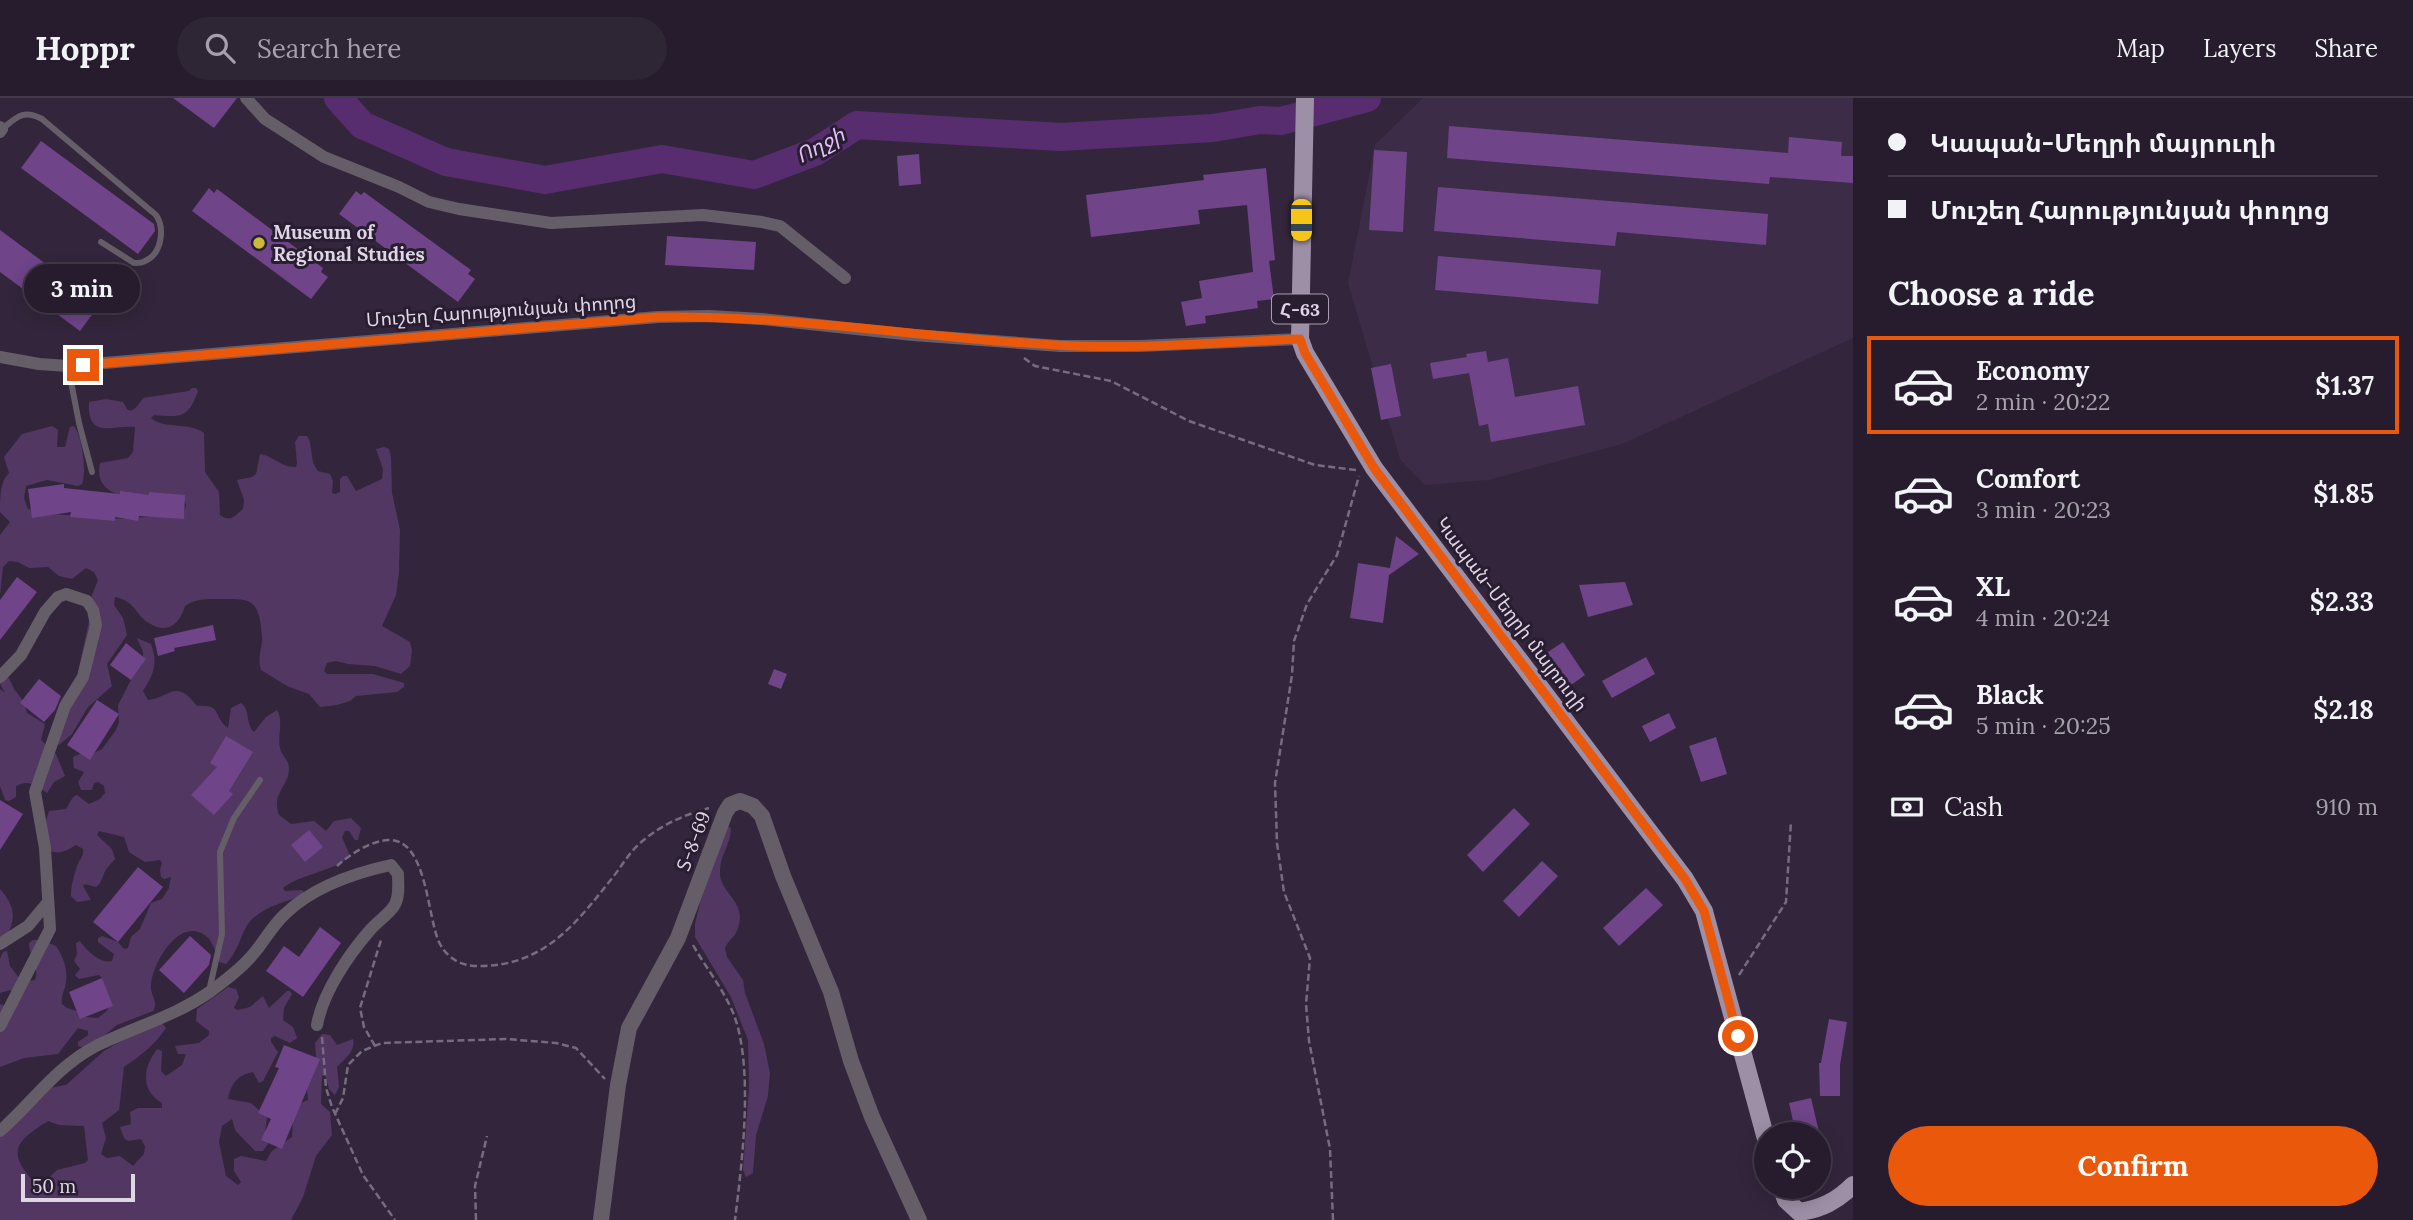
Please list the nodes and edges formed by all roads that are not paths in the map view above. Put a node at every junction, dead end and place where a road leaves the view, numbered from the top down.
1 (246, 98) edge
2 (1305, 98) edge
3 (1, 130) edge
4 (101, 243) dead end
5 (845, 278) dead end
6 (1300, 339) junction
7 (0, 357) edge
8 (68, 366) junction
9 (92, 472) dead end
10 (0, 677) edge
11 (260, 780) dead end
12 (48, 902) junction
13 (0, 944) edge
14 (209, 992) junction
15 (317, 1025) road end
16 (0, 1026) edge
17 (1761, 1122) edge
18 (0, 1131) edge
19 (1853, 1185) edge
20 (1786, 1199) edge
21 (1799, 1216) edge
22 (601, 1220) edge
23 (919, 1220) edge

1 - 5 street
2 - 6 main road, Կապան-Մեղրի մայրուղի / Հ-63
3 - 4 lane
6 - 8 street, Մուշեղ Հարությունյան փողոց
6 - 17 main road, Կապան-Մեղրի մայրուղի / Հ-63
7 - 8 street, Մուշեղ Հարությունյան փողոց
8 - 9 lane
10 - 12 street
11 - 14 lane
12 - 13 street
12 - 16 street
14 - 15 street
14 - 18 street
19 - 21 main road
20 - 21 main road
22 - 23 street, Տ-8-69 / Տ-8-69

